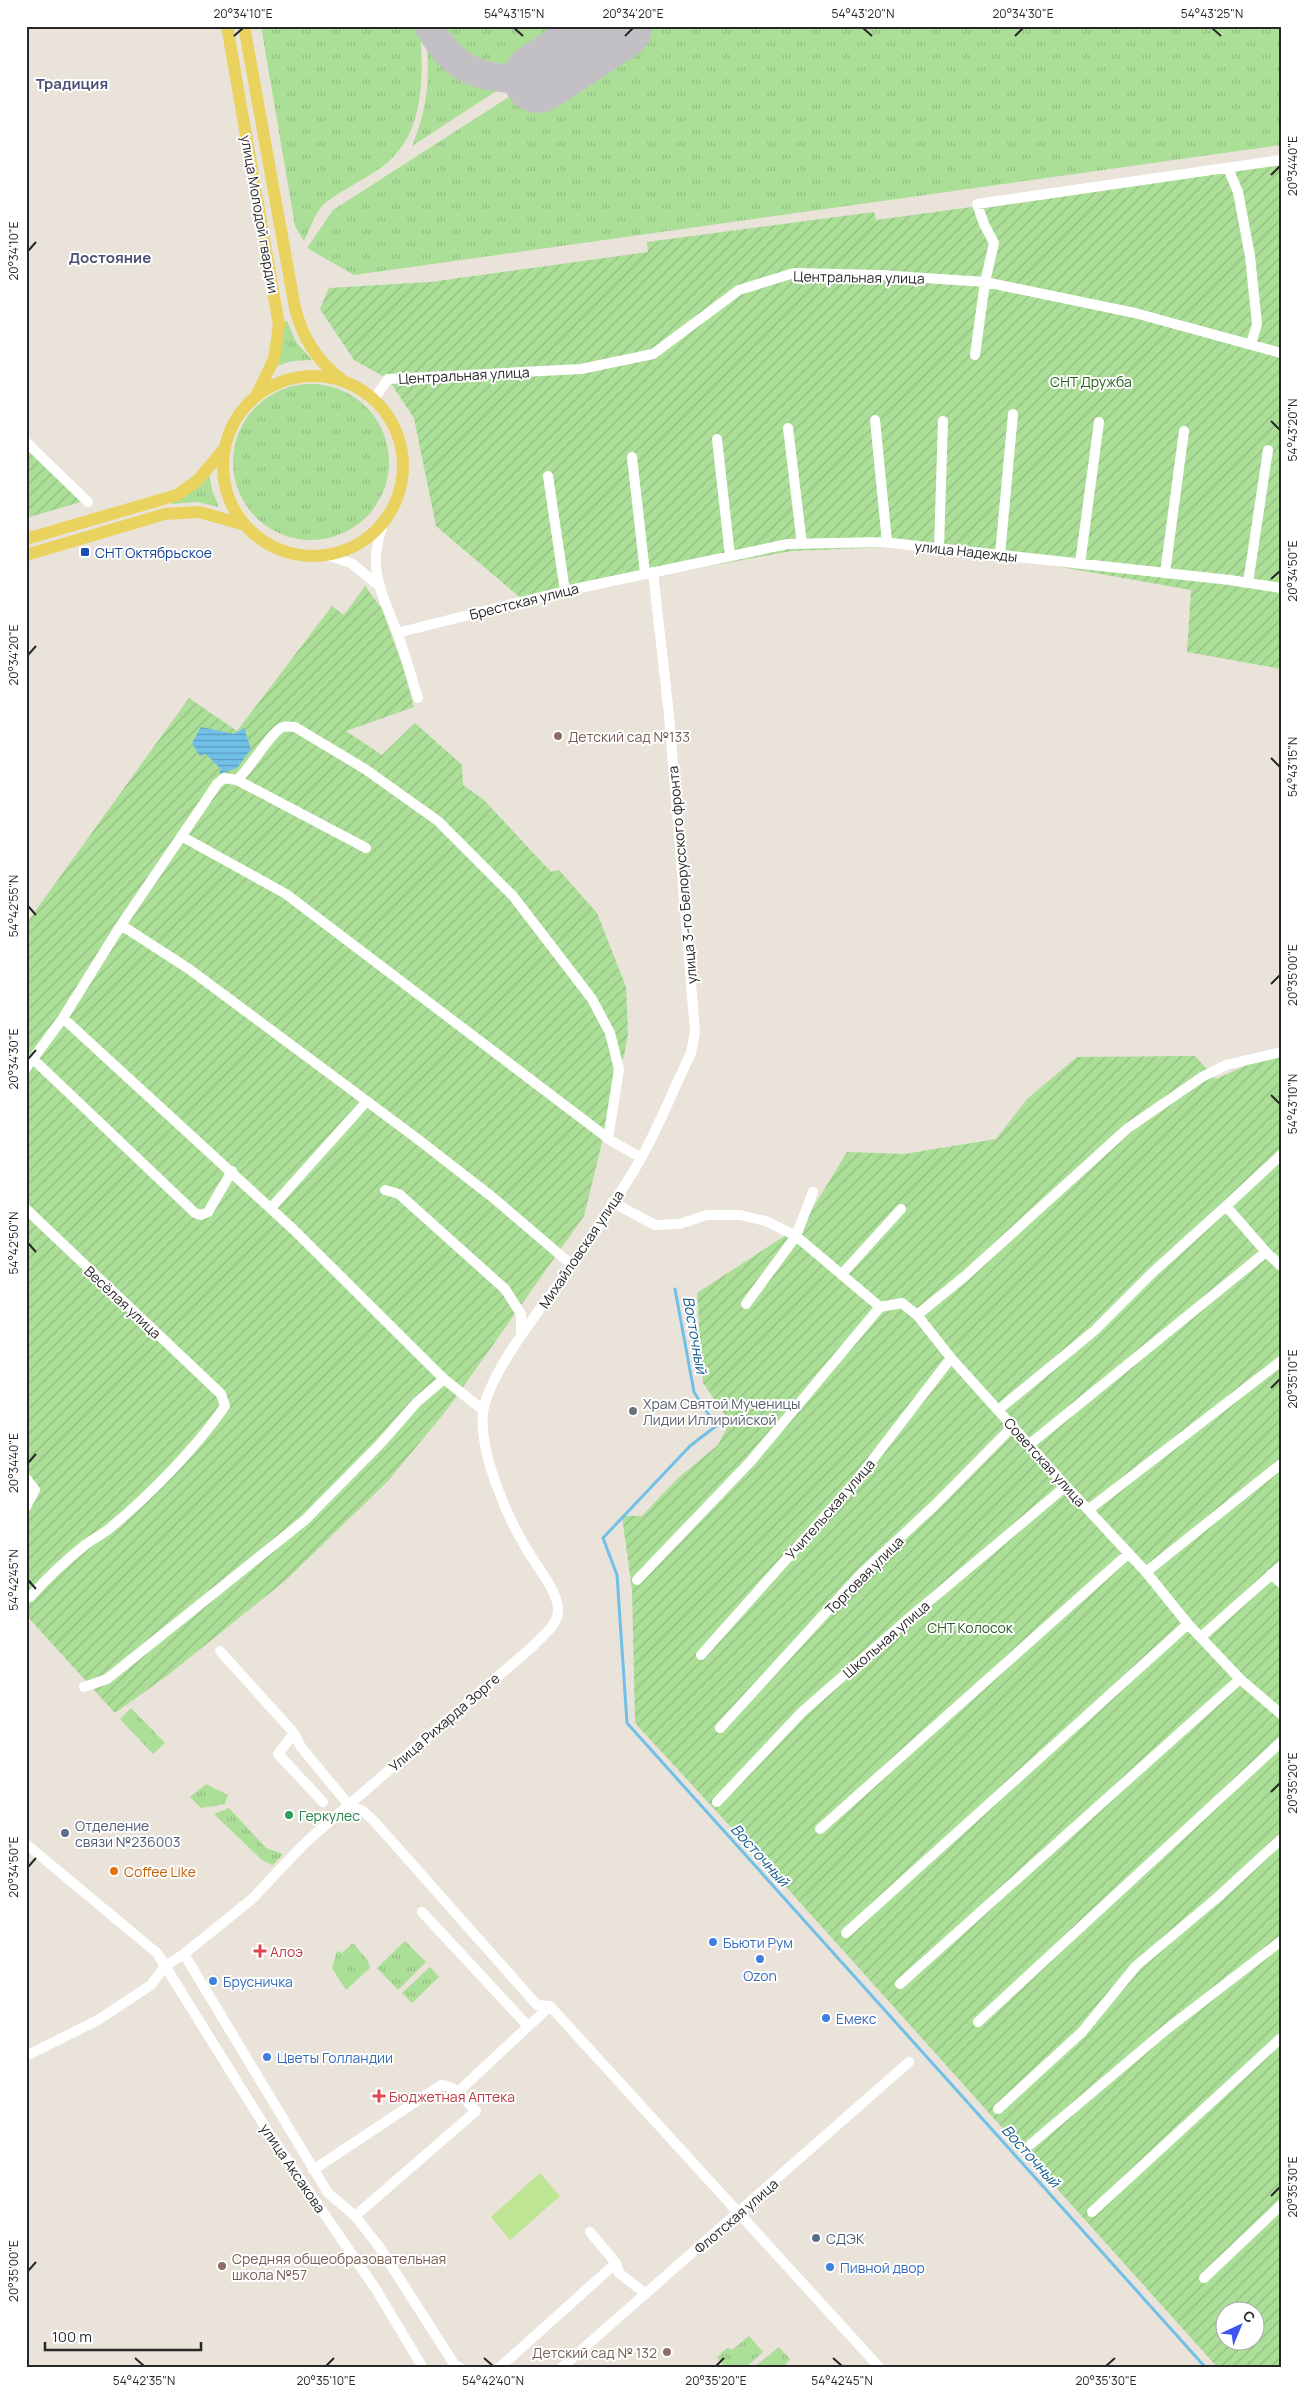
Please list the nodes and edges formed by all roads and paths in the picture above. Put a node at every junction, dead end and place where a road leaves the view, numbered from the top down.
1 (227, 26) edge
2 (244, 26) edge
3 (1281, 160) edge
4 (1228, 168) junction
5 (985, 282) junction
6 (1251, 344) junction
7 (1281, 353) edge
8 (975, 355) dead end
9 (345, 382) junction
10 (254, 398) junction
11 (374, 399) junction
12 (1012, 414) dead end
13 (875, 420) dead end
14 (943, 421) dead end
15 (1099, 422) dead end
16 (788, 428) dead end
17 (1184, 431) dead end
18 (717, 439) dead end
19 (26, 442) edge
20 (226, 446) junction
21 (1268, 450) dead end
22 (632, 457) dead end
23 (548, 476) dead end
24 (88, 502) dead end
25 (384, 522) junction
26 (245, 525) junction
27 (26, 539) edge
28 (887, 542) junction
29 (802, 544) junction
30 (939, 548) junction
31 (26, 555) edge
32 (327, 555) junction
33 (1000, 555) junction
34 (730, 556) junction
35 (1080, 564) junction
36 (649, 573) junction
37 (1165, 573) junction
38 (1248, 583) junction
39 (377, 585) junction
40 (1281, 588) edge
41 (565, 591) junction
42 (397, 633) junction
43 (418, 698) dead end
44 (237, 780) junction
45 (183, 837) junction
46 (366, 848) dead end
47 (121, 925) junction
48 (64, 1018) junction
49 (1281, 1052) edge
50 (33, 1059) junction
51 (26, 1068) edge
52 (675, 1086) joint
53 (366, 1101) junction
54 (608, 1139) junction
55 (1281, 1155) edge
56 (640, 1158) junction
57 (232, 1172) junction
58 (385, 1190) dead end
59 (813, 1192) dead end
60 (612, 1202) junction
61 (1226, 1206) junction
62 (271, 1208) junction
63 (902, 1209) dead end
64 (26, 1210) edge
65 (796, 1236) junction
66 (1266, 1252) junction
67 (1280, 1265) edge
68 (572, 1266) junction
69 (842, 1274) junction
70 (746, 1304) dead end
71 (880, 1307) junction
72 (917, 1315) junction
73 (521, 1337) junction
74 (952, 1358) junction
75 (1281, 1361) edge
76 (444, 1379) junction
77 (484, 1410) junction
78 (998, 1410) junction
79 (1013, 1426) junction
80 (1030, 1444) junction
81 (1281, 1464) edge
82 (26, 1478) edge
83 (1066, 1486) junction
84 (26, 1507) edge
85 (1088, 1510) junction
86 (1128, 1554) junction
87 (1281, 1566) edge
88 (1146, 1572) junction
89 (1271, 1574) junction
90 (637, 1580) dead end
91 (1281, 1583) edge
92 (30, 1597) dead end
93 (1188, 1624) junction
94 (1201, 1637) junction
95 (220, 1651) dead end
96 (701, 1655) dead end
97 (1240, 1679) junction
98 (84, 1687) dead end
99 (1281, 1714) edge
100 (720, 1728) dead end
101 (294, 1733) junction
102 (1281, 1742) edge
103 (323, 1802) dead end
104 (717, 1802) dead end
105 (348, 1804) junction
106 (820, 1829) dead end
107 (1281, 1840) edge
108 (26, 1844) edge
109 (422, 1912) dead end
110 (846, 1934) dead end
111 (1281, 1941) edge
112 (184, 1954) junction
113 (165, 1966) junction
114 (900, 1984) dead end
115 (550, 2006) junction
116 (978, 2022) dead end
117 (528, 2026) junction
118 (1281, 2038) edge
119 (26, 2056) edge
120 (909, 2062) dead end
121 (459, 2091) junction
122 (998, 2109) dead end
123 (1031, 2144) dead end
124 (313, 2170) junction
125 (1281, 2205) edge
126 (1092, 2212) dead end
127 (739, 2213) junction
128 (355, 2216) junction
129 (590, 2232) dead end
130 (616, 2262) junction
131 (1204, 2278) dead end
132 (646, 2294) junction
133 (423, 2368) edge
134 (461, 2368) edge
135 (499, 2368) edge
136 (561, 2368) edge
137 (880, 2368) edge

1 - 10 main road, улица Молодой гвардии
2 - 9 main road, улица Молодой гвардии
3 - 4 street
4 - 5 street
4 - 6 street
5 - 6 street, Центральная улица
5 - 8 street
5 - 11 street, Центральная улица
6 - 7 street, Центральная улица
9 - 10 main road
9 - 11 main road
10 - 20 main road
11 - 25 main road
12 - 33 street
13 - 28 street
14 - 30 street
15 - 35 street
16 - 29 street
17 - 37 street
18 - 34 street
19 - 24 street
20 - 26 main road
20 - 27 main road
21 - 38 street
22 - 36 street, улица 3-го Белорусского фронта
23 - 41 street
25 - 32 main road
25 - 39 street
26 - 31 main road
26 - 32 main road
28 - 29 street, улица Надежды
28 - 30 street, улица Надежды
29 - 34 street, улица Надежды
30 - 33 street, улица Надежды
32 - 39 street
33 - 35 street, улица Надежды
34 - 36 street, улица Надежды
35 - 37 street, улица Надежды
36 - 41 street, Брестская улица
36 - 52 street, улица 3-го Белорусского фронта
37 - 38 street, улица Надежды
38 - 40 street, улица Надежды
39 - 42 street
41 - 42 street, Брестская улица
42 - 43 street
44 - 45 street
44 - 46 street
44 - 54 street
45 - 47 street
45 - 54 street
47 - 48 street
47 - 53 street
48 - 50 street
48 - 57 street
49 - 72 street
50 - 51 street
50 - 57 street
52 - 56 street, Михайловская улица
53 - 62 street
53 - 68 street
54 - 56 street
55 - 61 street
56 - 60 street, Михайловская улица
57 - 62 street
58 - 73 street
59 - 65 street
60 - 65 street
60 - 68 street, Михайловская улица
61 - 66 street
61 - 78 street
62 - 76 street
63 - 69 street
64 - 92 street, Весёлая улица
65 - 69 street
65 - 70 street
66 - 67 street
66 - 80 street
68 - 73 street, Михайловская улица
69 - 71 street
71 - 72 street, Советская улица
71 - 90 street
72 - 74 street, Советская улица
73 - 77 street, Михайловская улица
74 - 78 street, Советская улица
74 - 96 street, Учительская улица
75 - 85 street
76 - 77 street
76 - 98 street
77 - 105 street, Улица Рихарда Зорге
78 - 79 street, Советская улица
79 - 80 street, Советская улица
79 - 100 street, Торговая улица
80 - 83 street, Советская улица
81 - 88 street
82 - 84 street
83 - 85 street, Советская улица
83 - 104 street, Школьная улица
85 - 86 street, Советская улица
86 - 88 street, Советская улица
86 - 106 street
87 - 89 street
88 - 93 street, Советская улица
89 - 91 street
89 - 94 street
93 - 94 street, Советская улица
93 - 110 street
94 - 97 street, Советская улица
95 - 101 street
97 - 99 street, Советская улица
97 - 114 street
101 - 103 street
101 - 105 street
102 - 116 street
105 - 112 street
105 - 115 street
107 - 122 street
108 - 113 street, улица Аксакова
109 - 117 street
111 - 123 street
112 - 113 street
112 - 124 street
113 - 119 street
113 - 133 street, улица Аксакова
115 - 117 street
115 - 127 street
117 - 121 street
118 - 126 street
120 - 127 street, Флотская улица
121 - 124 street
121 - 128 street
124 - 128 street
125 - 131 street
127 - 132 street, Флотская улица
127 - 137 street
128 - 134 street
129 - 130 street
130 - 132 street
130 - 135 street
132 - 136 street, Флотская улица

